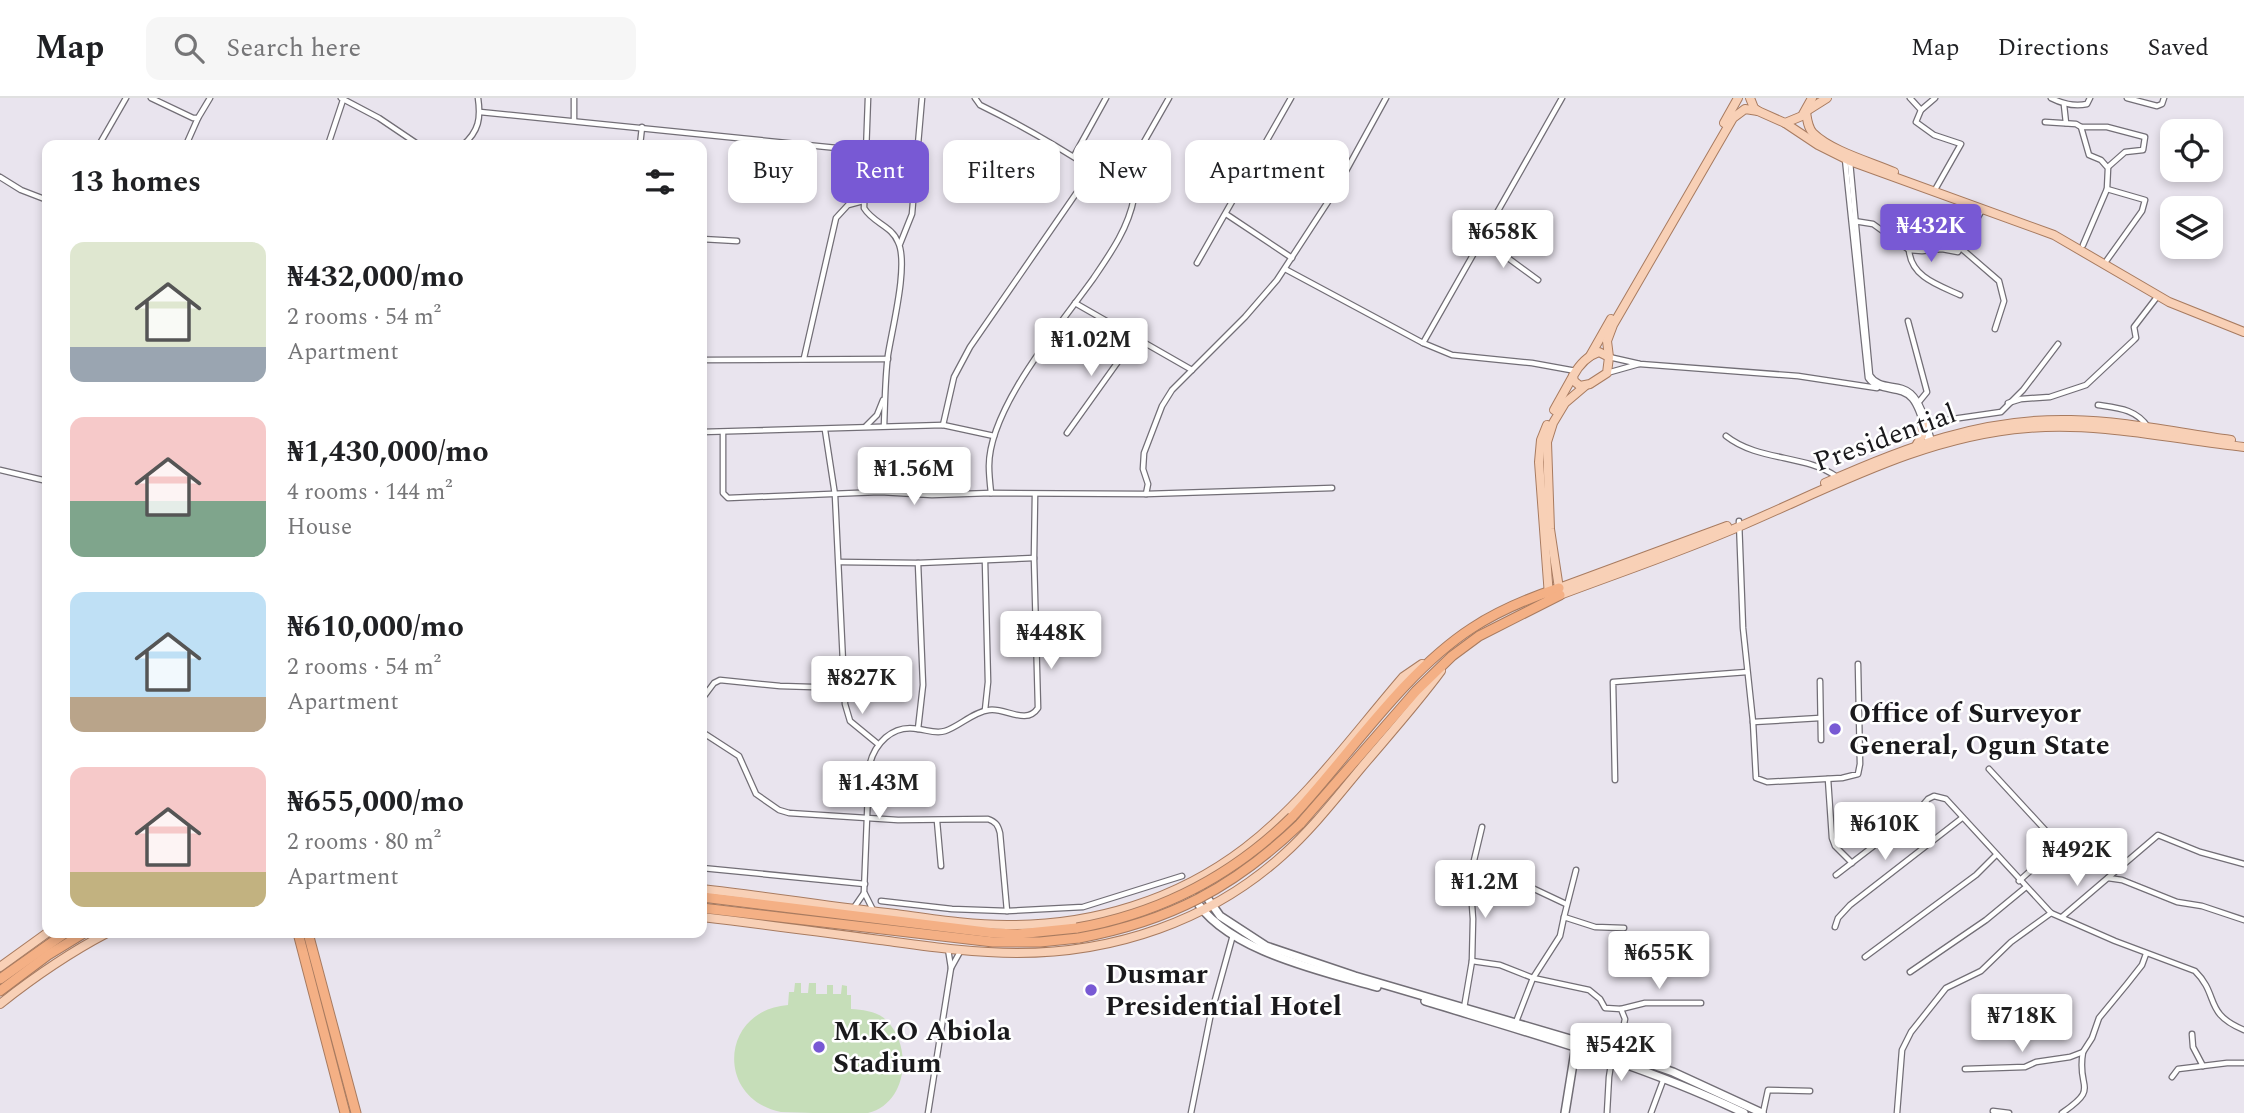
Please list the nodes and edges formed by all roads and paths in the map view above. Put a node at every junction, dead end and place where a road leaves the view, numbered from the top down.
1 (127, 98) edge
2 (151, 98) edge
3 (210, 98) edge
4 (478, 98) edge
5 (574, 98) edge
6 (868, 98) edge
7 (922, 98) edge
8 (975, 98) edge
9 (1106, 98) edge
10 (1169, 98) edge
11 (1291, 98) edge
12 (1386, 98) edge
13 (1562, 98) edge
14 (1738, 98) edge
15 (1750, 98) edge
16 (1812, 98) edge
17 (1827, 98) edge
18 (1910, 98) edge
19 (1935, 98) edge
20 (2051, 98) edge
21 (2090, 98) edge
22 (2127, 98) edge
23 (2164, 98) edge
24 (342, 99) edge
25 (2064, 105) junction
26 (1756, 109) junction
27 (1921, 110) junction
28 (1807, 111) junction
29 (480, 112) junction
30 (198, 118) junction
31 (574, 120) junction
32 (2045, 122) dead end
33 (2066, 123) junction
34 (1785, 124) junction
35 (642, 127) junction
36 (2081, 127) junction
37 (102, 140) edge
38 (188, 140) edge
39 (330, 140) edge
40 (412, 140) edge
41 (469, 140) edge
42 (641, 140) edge
43 (867, 140) edge
44 (1083, 140) edge
45 (1145, 140) edge
46 (831, 148) edge
47 (1074, 156) edge
48 (1847, 156) junction
49 (2108, 167) junction
50 (0, 177) edge
51 (1936, 188) junction
52 (2106, 189) junction
53 (1074, 196) edge
54 (42, 198) edge
55 (856, 203) edge
56 (864, 203) edge
57 (1133, 203) edge
58 (1982, 209) junction
59 (1226, 214) junction
60 (1852, 221) junction
61 (707, 239) edge
62 (1482, 239) junction
63 (737, 241) dead end
64 (900, 245) junction
65 (2082, 245) junction
66 (1962, 249) junction
67 (1909, 250) junction
68 (1292, 258) junction
69 (2107, 260) junction
70 (1197, 263) dead end
71 (1285, 269) junction
72 (1538, 280) dead end
73 (1960, 295) dead end
74 (2158, 296) junction
75 (1075, 303) junction
76 (1908, 321) dead end
77 (2244, 327) edge
78 (1995, 328) dead end
79 (2244, 332) edge
80 (1135, 338) junction
81 (1423, 343) junction
82 (2058, 344) dead end
83 (1590, 356) junction
84 (1609, 356) junction
85 (804, 358) junction
86 (888, 359) junction
87 (707, 360) edge
88 (1640, 364) junction
89 (1192, 370) junction
90 (1607, 373) junction
91 (1574, 374) junction
92 (1585, 386) junction
93 (887, 389) junction
94 (1881, 389) junction
95 (1918, 403) junction
96 (2008, 403) junction
97 (2098, 405) dead end
98 (1925, 424) junction
99 (943, 425) junction
100 (866, 426) junction
101 (884, 426) junction
102 (2149, 428) junction
103 (825, 430) junction
104 (707, 432) edge
105 (723, 432) junction
106 (1067, 433) dead end
107 (994, 436) junction
108 (1726, 436) dead end
109 (1942, 436) junction
110 (1930, 443) junction
111 (2244, 444) edge
112 (1915, 446) junction
113 (0, 470) edge
114 (1838, 477) junction
115 (42, 480) edge
116 (1332, 488) dead end
117 (991, 493) junction
118 (1146, 494) junction
119 (835, 495) junction
120 (1035, 495) junction
121 (1739, 524) junction
122 (1034, 558) junction
123 (985, 561) junction
124 (839, 562) junction
125 (918, 562) junction
126 (1554, 593) junction
127 (1448, 652) junction
128 (1858, 664) dead end
129 (1747, 673) junction
130 (1820, 681) dead end
131 (845, 688) junction
132 (707, 692) edge
133 (985, 710) junction
134 (1820, 718) junction
135 (1753, 722) junction
136 (918, 729) junction
137 (707, 735) edge
138 (1821, 740) dead end
139 (878, 744) junction
140 (1989, 769) dead end
141 (1828, 779) junction
142 (1615, 780) dead end
143 (1962, 818) junction
144 (867, 819) junction
145 (937, 821) junction
146 (1482, 827) dead end
147 (1996, 855) junction
148 (1852, 863) junction
149 (2244, 864) edge
150 (941, 866) dead end
151 (707, 868) edge
152 (1576, 870) dead end
153 (1836, 875) dead end
154 (1182, 876) dead end
155 (2108, 878) junction
156 (1197, 880) junction
157 (2020, 881) junction
158 (865, 884) junction
159 (1187, 885) junction
160 (1530, 887) dead end
161 (2026, 887) junction
162 (707, 889) edge
163 (864, 892) junction
164 (707, 898) edge
165 (881, 901) dead end
166 (1566, 904) junction
167 (1211, 906) junction
168 (707, 909) edge
169 (853, 909) junction
170 (1006, 911) junction
171 (1201, 911) junction
172 (874, 912) junction
173 (2051, 913) junction
174 (1564, 917) junction
175 (2062, 917) junction
176 (707, 918) edge
177 (2244, 920) edge
178 (1835, 927) dead end
179 (1624, 928) dead end
180 (1078, 933) junction
181 (1233, 934) junction
182 (42, 937) edge
183 (58, 938) edge
184 (76, 938) edge
185 (97, 938) edge
186 (299, 938) edge
187 (309, 938) edge
188 (947, 949) junction
189 (961, 950) junction
190 (2146, 954) junction
191 (1865, 957) dead end
192 (1472, 961) junction
193 (0, 967) edge
194 (951, 968) junction
195 (1910, 972) dead end
196 (1533, 978) junction
197 (0, 979) edge
198 (0, 991) edge
199 (1701, 1003) dead end
200 (0, 1004) edge
201 (1464, 1008) junction
202 (1621, 1009) junction
203 (1515, 1023) junction
204 (2244, 1030) edge
205 (2192, 1034) dead end
206 (1576, 1044) junction
207 (2083, 1052) junction
208 (1615, 1054) junction
209 (2244, 1063) edge
210 (2203, 1066) junction
211 (1965, 1069) dead end
212 (1664, 1077) junction
213 (2172, 1077) dead end
214 (1810, 1091) dead end
215 (1993, 1111) dead end
216 (345, 1113) edge
217 (356, 1113) edge
218 (928, 1113) edge
219 (1191, 1113) edge
220 (1565, 1113) edge
221 (1607, 1113) edge
222 (1651, 1113) edge
223 (1743, 1113) edge
224 (1762, 1113) edge
225 (1897, 1113) edge
226 (2009, 1113) edge
227 (2062, 1113) edge

1 - 37 street
2 - 30 street
3 - 30 street
4 - 29 street
5 - 31 street
6 - 43 street
7 - 64 street
8 - 47 street
9 - 44 street
10 - 45 street
11 - 59 street
12 - 68 street
13 - 62 street
14 - 26 street
14 - 83 main road
15 - 26 main road
16 - 28 main road
17 - 28 main road
18 - 27 street
19 - 27 street
20 - 25 street
21 - 25 street
22 - 23 street
24 - 39 street
24 - 40 street
25 - 33 street
26 - 34 main road
26 - 84 main road
27 - 51 street
28 - 34 main road
28 - 48 main road
29 - 31 street
29 - 41 street
30 - 38 street
31 - 35 street
32 - 33 street
33 - 36 street
34 - 48 main road
35 - 42 street
35 - 46 street
36 - 49 street
36 - 49 street
48 - 51 main road
48 - 58 main road
48 - 60 street
49 - 52 street
50 - 54 street
51 - 65 main road
52 - 65 street
52 - 69 street
53 - 99 street
55 - 85 street
56 - 64 street
57 - 75 street
58 - 66 street
58 - 74 main road
59 - 68 street
59 - 70 street
60 - 67 street
60 - 94 street
60 - 95 street
61 - 63 street
62 - 72 street
62 - 81 street
64 - 86 street
65 - 69 main road
66 - 67 street
66 - 78 street
67 - 73 street
68 - 71 street
69 - 77 main road
71 - 81 street
71 - 89 street
74 - 79 main road
74 - 96 street
75 - 80 street
75 - 107 street
76 - 95 street
80 - 89 street
80 - 106 street
81 - 91 street
82 - 96 street
83 - 84 main road
83 - 91 main road
84 - 88 street
84 - 90 main road
85 - 86 street
85 - 87 street
86 - 93 street
88 - 90 street
88 - 94 street
89 - 118 street
90 - 92 main road
91 - 92 main road
91 - 126 main road
92 - 126 main road
93 - 100 street
93 - 101 street
94 - 98 street
95 - 98 street
96 - 98 street
97 - 102 street
98 - 109 main road
98 - 110 street
98 - 112 main road
99 - 101 street
99 - 107 street
100 - 101 street
100 - 103 street
102 - 109 main road, Presidential
102 - 111 main road, Presidential
103 - 105 street
103 - 119 street
104 - 105 street
105 - 119 street
107 - 117 street
108 - 114 street
109 - 110 main road, Presidential
110 - 111 main road
110 - 112 main road, Presidential
110 - 121 main road
112 - 114 main road, Presidential
113 - 115 street
114 - 121 main road, Presidential
116 - 118 street
117 - 119 street
117 - 120 street
118 - 120 street
119 - 124 street
120 - 122 street
121 - 126 main road
121 - 129 street
122 - 123 street
122 - 133 street
123 - 125 street
123 - 133 street
124 - 125 street
124 - 131 street
125 - 136 street
126 - 127 highway
127 - 156 main road
127 - 167 main road
127 - 180 highway, bridge
128 - 141 street
129 - 135 street
129 - 142 street
130 - 134 street
131 - 132 street
131 - 139 street
133 - 136 street
134 - 135 street
134 - 138 street
135 - 141 street
136 - 139 street
137 - 144 street
139 - 144 street
140 - 157 street
141 - 148 street
143 - 147 street
143 - 148 street
143 - 178 street
144 - 145 street
144 - 158 street
145 - 150 street
145 - 170 street
146 - 192 street
147 - 157 street
147 - 191 street
148 - 153 street
149 - 155 street
151 - 158 street
152 - 166 street
154 - 170 street
155 - 175 street
155 - 177 street
156 - 159 main road
156 - 167 main road
157 - 161 street
158 - 163 street
159 - 171 main road
159 - 172 main road
160 - 166 street
161 - 173 street
161 - 195 street
162 - 169 main road
163 - 169 street
163 - 172 street
164 - 180 highway
165 - 170 street
166 - 174 street
167 - 171 main road
167 - 201 main road
168 - 180 highway
169 - 172 main road
171 - 181 main road
171 - 189 main road
173 - 175 street
173 - 225 street
174 - 179 street
174 - 196 street
175 - 190 street
176 - 188 main road
181 - 206 main road
181 - 219 street
182 - 193 main road
183 - 197 highway
184 - 198 highway
185 - 200 main road
186 - 216 highway
187 - 217 highway
188 - 189 main road
188 - 194 street
189 - 194 street
190 - 204 street
190 - 207 street
192 - 196 street
192 - 201 street
194 - 218 street
196 - 202 street
196 - 203 street
199 - 202 street
201 - 203 main road
202 - 208 street
203 - 206 main road
205 - 210 street
206 - 208 main road
206 - 220 main road
207 - 211 street
207 - 227 street
208 - 212 main road
208 - 221 street
208 - 224 main road
209 - 210 street
210 - 213 street
212 - 222 street
212 - 223 main road
214 - 224 street
215 - 226 street

